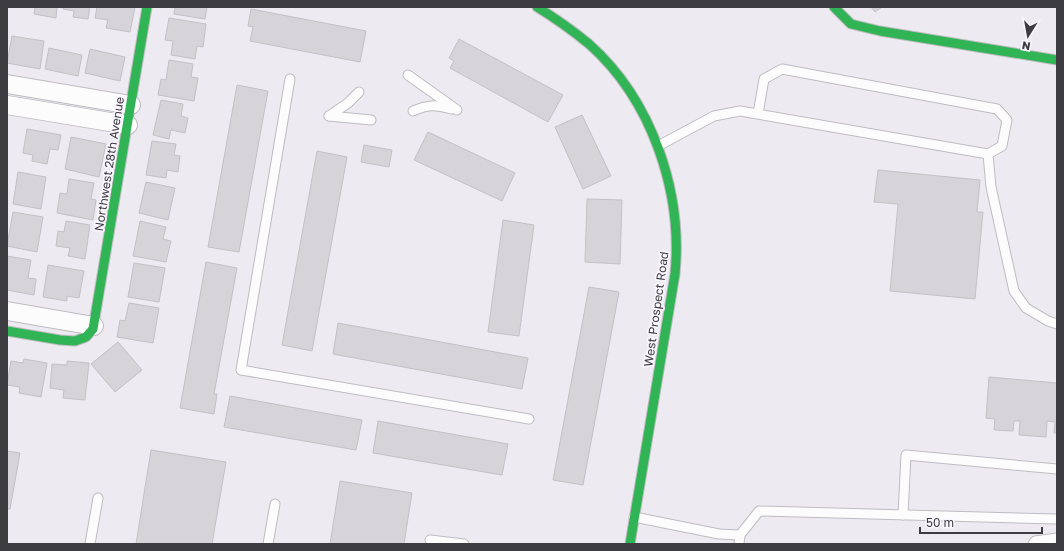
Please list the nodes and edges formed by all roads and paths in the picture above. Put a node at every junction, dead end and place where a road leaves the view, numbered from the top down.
1 (147, 7) edge
2 (537, 7) edge
3 (834, 7) edge
4 (1057, 60) edge
5 (408, 75) dead end
6 (290, 79) dead end
7 (7, 84) edge
8 (359, 92) dead end
9 (7, 105) edge
10 (131, 105) junction
11 (413, 111) dead end
12 (758, 114) junction
13 (371, 120) dead end
14 (128, 125) junction
15 (658, 146) junction
16 (988, 154) junction
17 (7, 311) edge
18 (1057, 324) edge
19 (94, 326) junction
20 (7, 331) edge
21 (529, 419) dead end
22 (1057, 469) edge
23 (98, 498) dead end
24 (275, 504) dead end
25 (903, 515) junction
26 (634, 517) junction
27 (1057, 519) edge
28 (1057, 538) edge
29 (430, 540) dead end
30 (740, 540) edge
31 (90, 544) edge
32 (268, 544) edge
33 (464, 544) edge
34 (630, 544) edge
35 (1033, 544) edge

1 - 10 street, Northwest 28th Avenue
2 - 15 street, West Prospect Road
3 - 4 street
5 - 11 lane
6 - 21 lane
7 - 10 street
8 - 13 lane
9 - 14 street
10 - 14 street, Northwest 28th Avenue
12 - 15 lane
12 - 16 lane
12 - 16 lane
14 - 19 street, Northwest 28th Avenue
15 - 26 street, West Prospect Road
16 - 18 lane
17 - 19 street
19 - 20 street
22 - 25 lane
23 - 31 lane
24 - 32 lane
25 - 27 lane
25 - 30 lane
26 - 30 lane
26 - 34 street, West Prospect Road
28 - 35 lane
29 - 33 lane

